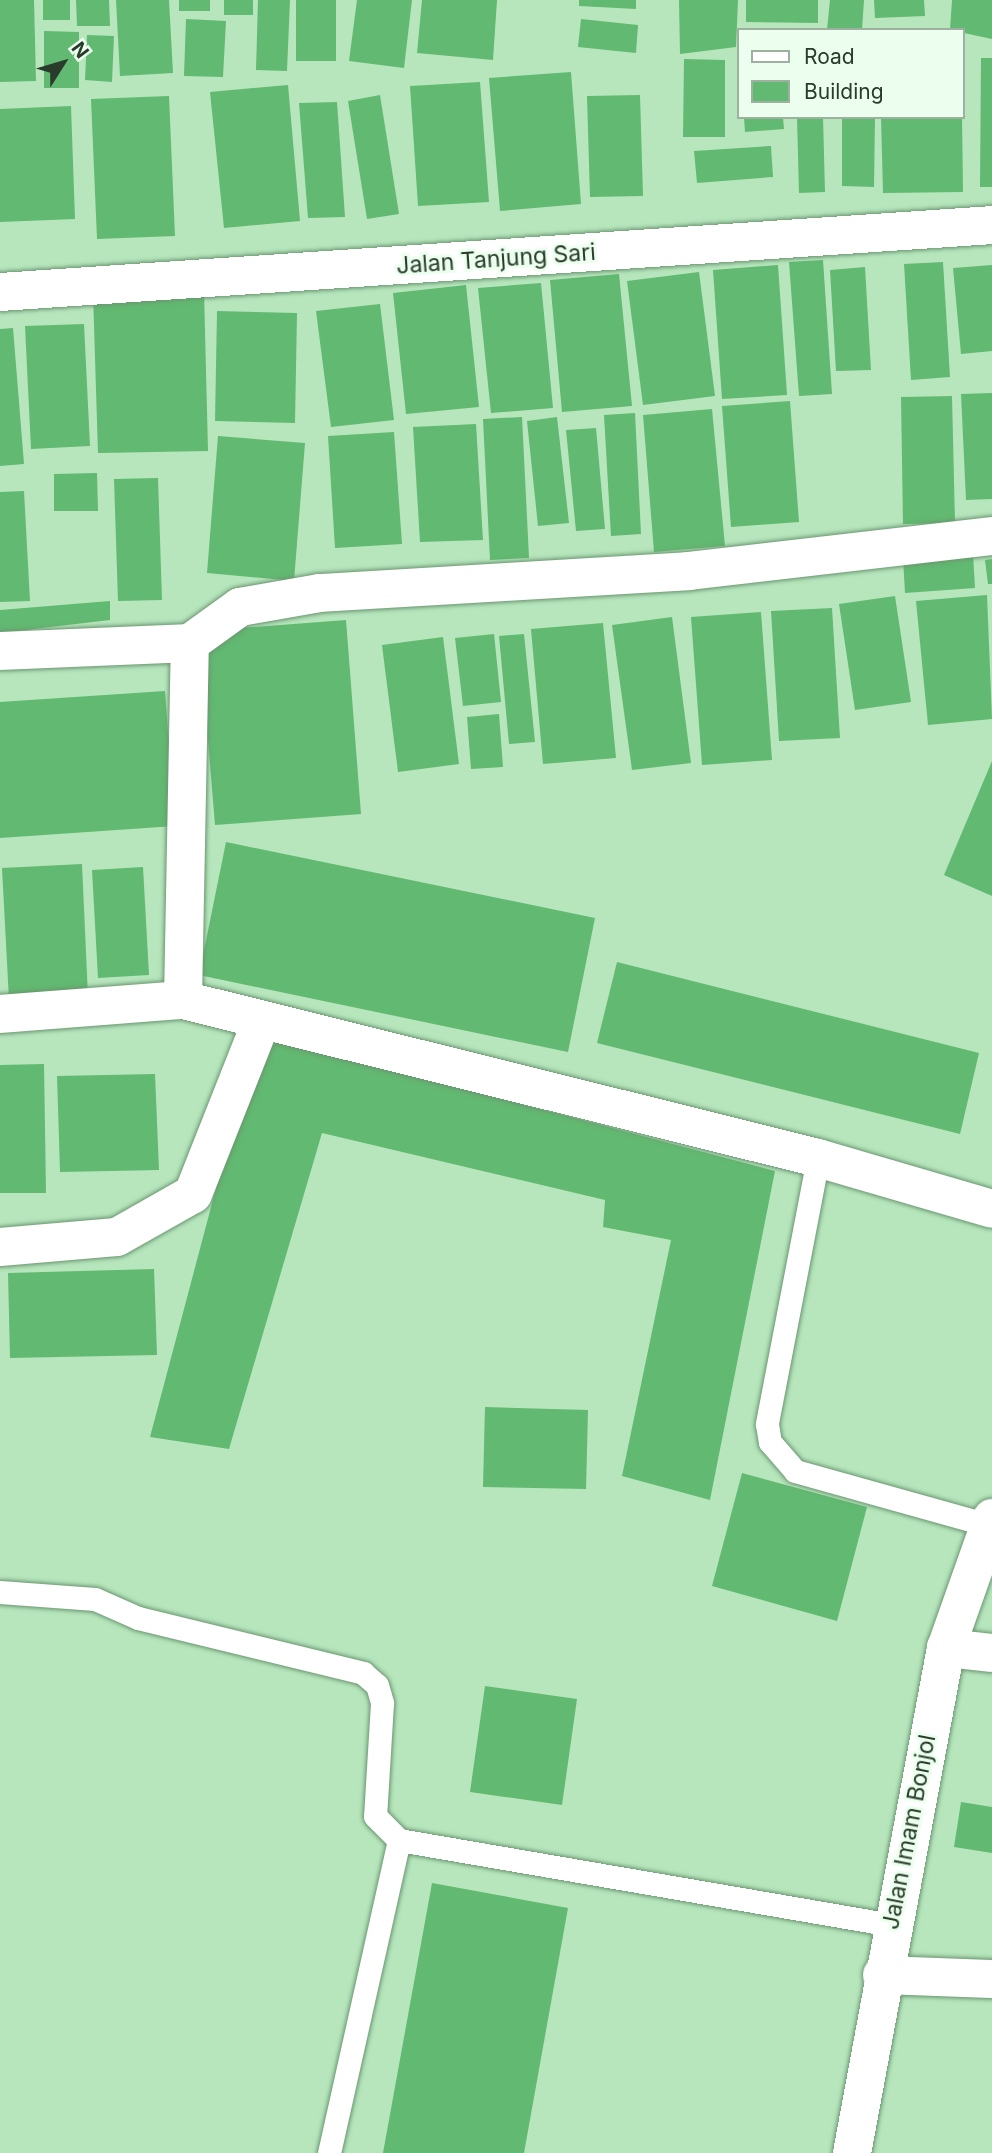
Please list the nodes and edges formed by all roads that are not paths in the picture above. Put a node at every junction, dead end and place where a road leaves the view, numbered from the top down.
1 (992, 225) edge
2 (0, 292) edge
3 (992, 536) edge
4 (190, 643) junction
5 (0, 651) edge
6 (183, 1000) junction
7 (0, 1014) edge
8 (262, 1020) junction
9 (818, 1158) junction
10 (992, 1209) edge
11 (0, 1247) edge
12 (991, 1521) edge
13 (0, 1592) edge
14 (946, 1648) junction
15 (992, 1653) edge
16 (399, 1840) junction
17 (892, 1925) junction
18 (882, 1975) junction
19 (992, 1979) edge
20 (328, 2153) edge
21 (852, 2153) edge

1 - 2 street, Jalan Tanjung Sari
3 - 4 street
4 - 5 street
4 - 6 street
6 - 7 street
6 - 8 street
8 - 9 street
8 - 11 street
9 - 10 street
9 - 12 lane
12 - 14 street, Jalan Imam Bonjol
13 - 16 lane
14 - 15 street
14 - 17 street, Jalan Imam Bonjol
16 - 17 lane
16 - 20 lane
17 - 18 street, Jalan Imam Bonjol
18 - 19 street
18 - 21 street, Jalan Imam Bonjol

